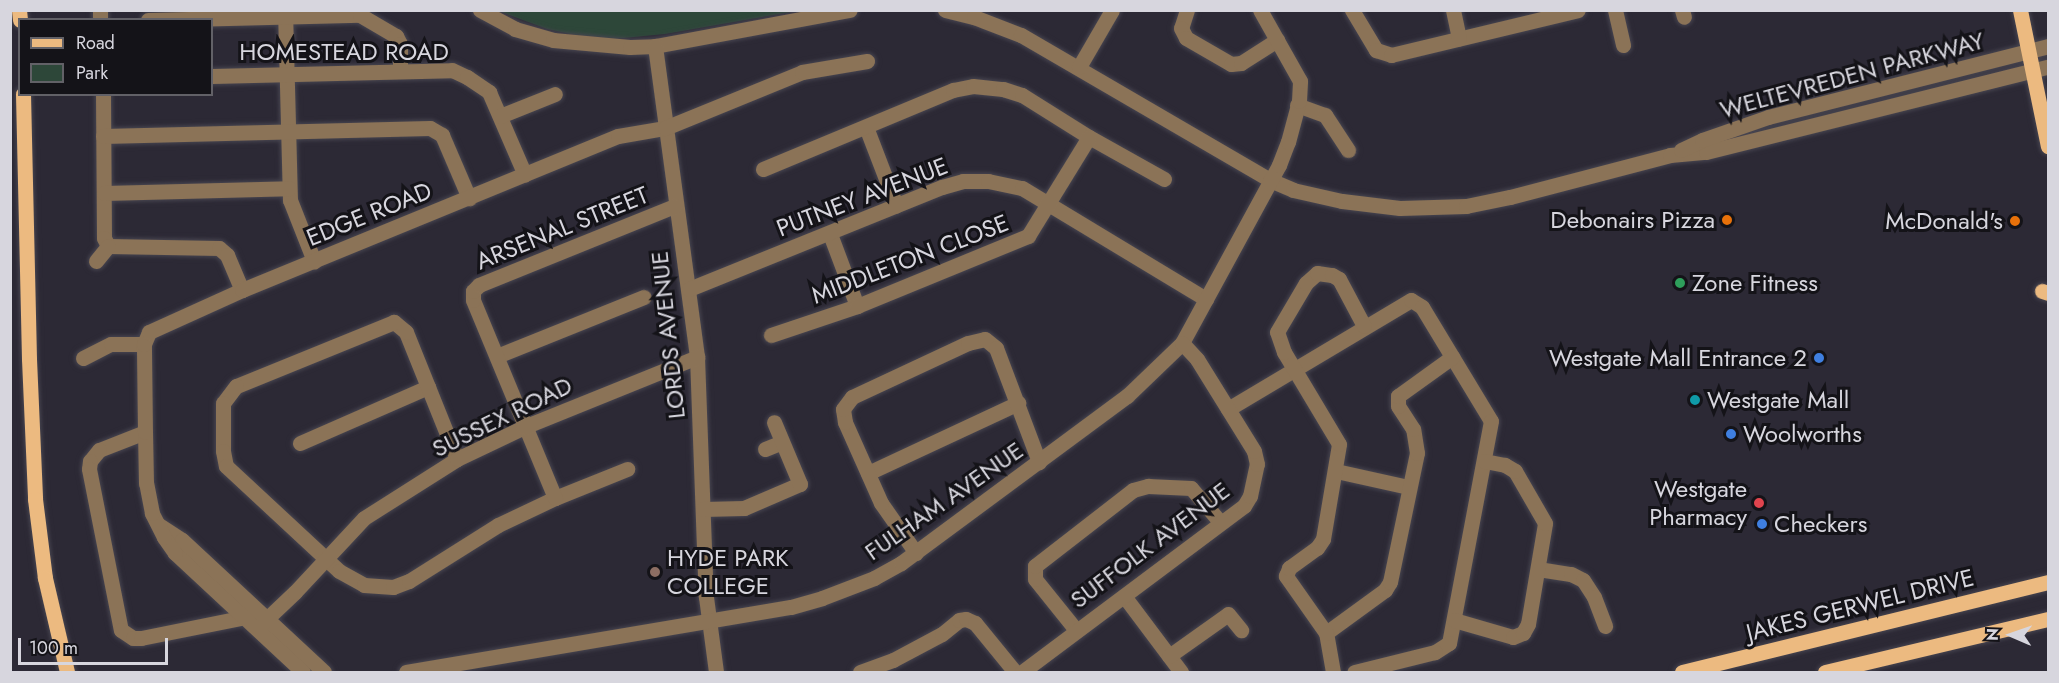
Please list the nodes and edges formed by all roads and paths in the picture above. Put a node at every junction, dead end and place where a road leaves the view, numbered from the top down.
1 (480, 10) edge
2 (850, 10) edge
3 (945, 10) edge
4 (1112, 10) edge
5 (1187, 10) edge
6 (1260, 10) edge
7 (1352, 10) edge
8 (1453, 10) edge
9 (1615, 10) edge
10 (2020, 10) edge
11 (1577, 11) edge
12 (285, 13) edge
13 (187, 18) edge
14 (1518, 18) edge
15 (1459, 38) junction
16 (1277, 40) junction
17 (1623, 45) dead end
18 (655, 46) junction
19 (2049, 46) edge
20 (2028, 51) junction
21 (867, 61) dead end
22 (1079, 67) junction
23 (2049, 67) edge
24 (400, 70) junction
25 (2033, 71) junction
26 (286, 74) junction
27 (213, 76) edge
28 (555, 94) dead end
29 (23, 96) edge
30 (103, 96) edge
31 (1298, 105) junction
32 (500, 116) junction
33 (866, 127) junction
34 (665, 128) junction
35 (287, 131) junction
36 (103, 136) junction
37 (1089, 137) junction
38 (2049, 146) edge
39 (1348, 150) dead end
40 (1670, 155) junction
41 (764, 169) dead end
42 (525, 175) junction
43 (1164, 179) dead end
44 (1270, 180) junction
45 (289, 188) junction
46 (104, 193) junction
47 (470, 198) junction
48 (1048, 204) junction
49 (896, 205) junction
50 (675, 206) junction
51 (830, 234) junction
52 (108, 246) junction
53 (96, 261) dead end
54 (314, 261) junction
55 (689, 288) junction
56 (242, 290) junction
57 (644, 297) dead end
58 (1206, 299) junction
59 (857, 306) junction
60 (1364, 326) junction
61 (771, 335) dead end
62 (1182, 343) junction
63 (144, 344) junction
64 (497, 356) junction
65 (697, 357) junction
66 (1452, 357) junction
67 (83, 358) dead end
68 (1294, 369) junction
69 (428, 387) junction
70 (1017, 403) junction
71 (1228, 409) junction
72 (774, 422) dead end
73 (524, 427) junction
74 (145, 432) junction
75 (782, 442) junction
76 (300, 443) dead end
77 (765, 449) dead end
78 (457, 459) junction
79 (1484, 461) junction
80 (1039, 462) junction
81 (627, 469) dead end
82 (1336, 471) junction
83 (868, 472) junction
84 (1408, 486) junction
85 (555, 498) junction
86 (704, 509) junction
87 (1220, 522) junction
88 (916, 553) junction
89 (324, 558) junction
90 (1538, 569) junction
91 (2049, 582) edge
92 (1124, 596) junction
93 (249, 612) junction
94 (2049, 619) edge
95 (1454, 620) junction
96 (708, 621) junction
97 (261, 623) junction
98 (1605, 626) dead end
99 (1076, 630) junction
100 (1241, 630) dead end
101 (1326, 633) junction
102 (1169, 656) junction
103 (67, 672) edge
104 (303, 672) edge
105 (324, 672) edge
106 (406, 672) edge
107 (716, 672) edge
108 (860, 672) edge
109 (1015, 672) edge
110 (1022, 672) edge
111 (1181, 672) edge
112 (1333, 672) edge
113 (1354, 672) edge
114 (1682, 672) edge
115 (1826, 672) edge

1 - 18 street
2 - 18 street
3 - 22 street, WELTEVREDEN PARKWAY
4 - 22 street
5 - 16 street
6 - 16 street, FULHAM AVENUE
7 - 15 street
8 - 15 street
9 - 17 street
10 - 20 main road
11 - 14 street
12 - 13 street
12 - 24 street
12 - 26 street
14 - 15 street
16 - 31 street, FULHAM AVENUE
18 - 34 street, LORDS AVENUE
19 - 20 street, WELTEVREDEN PARKWAY
20 - 25 main road
20 - 40 street, WELTEVREDEN PARKWAY
21 - 34 street, EDGE ROAD
22 - 44 street, WELTEVREDEN PARKWAY
23 - 25 street, WELTEVREDEN PARKWAY
24 - 26 street, HOMESTEAD ROAD
24 - 32 street, HOMESTEAD ROAD
25 - 38 main road
25 - 40 street, WELTEVREDEN PARKWAY
26 - 27 street, HOMESTEAD ROAD
26 - 35 street
28 - 32 street
29 - 103 main road
30 - 36 street
31 - 39 street
31 - 44 street, FULHAM AVENUE
32 - 42 street, HOMESTEAD ROAD
33 - 37 street
33 - 41 street
33 - 49 street
34 - 42 street, EDGE ROAD
34 - 50 street, LORDS AVENUE
35 - 36 street
35 - 45 street
35 - 47 street
36 - 46 street
37 - 43 street
37 - 48 street, MIDDLETON CLOSE
40 - 44 street, WELTEVREDEN PARKWAY
42 - 47 street, EDGE ROAD
44 - 58 street, FULHAM AVENUE
45 - 46 street
45 - 54 street
46 - 52 street
47 - 54 street, EDGE ROAD
48 - 49 street, PUTNEY AVENUE
48 - 58 street, PUTNEY AVENUE
48 - 59 street, MIDDLETON CLOSE
49 - 51 street, PUTNEY AVENUE
50 - 55 street, LORDS AVENUE
50 - 64 street, ARSENAL STREET
51 - 55 street, PUTNEY AVENUE
51 - 59 street
52 - 53 street
52 - 56 street
54 - 56 street, EDGE ROAD
55 - 65 street, LORDS AVENUE
56 - 63 street, EDGE ROAD
57 - 64 street
58 - 62 street, FULHAM AVENUE
59 - 61 street, MIDDLETON CLOSE
60 - 66 street
60 - 68 street
60 - 68 street
62 - 71 street, SUFFOLK AVENUE
62 - 80 street, FULHAM AVENUE
63 - 67 street
63 - 74 street
64 - 73 street, ARSENAL STREET
65 - 73 street, SUSSEX ROAD
65 - 86 street, LORDS AVENUE
66 - 79 street
66 - 84 street
68 - 71 street
68 - 82 street
69 - 76 street
69 - 78 street
69 - 89 street
70 - 80 street
70 - 83 street
70 - 83 street
71 - 87 street, SUFFOLK AVENUE
72 - 75 street
73 - 78 street, SUSSEX ROAD
73 - 85 street, ARSENAL STREET
74 - 93 street
74 - 93 street
75 - 77 street
75 - 86 street
78 - 89 street, SUSSEX ROAD
79 - 90 street
79 - 95 street
80 - 88 street, FULHAM AVENUE
81 - 85 street
82 - 84 street
82 - 101 street
83 - 88 street
84 - 101 street
85 - 89 street
86 - 96 street, LORDS AVENUE
87 - 92 street, SUFFOLK AVENUE
87 - 99 street
88 - 96 street, FULHAM AVENUE
89 - 97 street, SUSSEX ROAD
90 - 95 street
90 - 98 street
91 - 114 main road, JAKES GERWEL DRIVE
92 - 99 street, SUFFOLK AVENUE
92 - 102 street
93 - 97 street
94 - 115 main road
95 - 113 street
96 - 106 street, FULHAM AVENUE
96 - 107 street
97 - 104 street
97 - 105 street
99 - 110 street, SUFFOLK AVENUE
100 - 102 street
101 - 112 street
102 - 111 street
108 - 109 street

